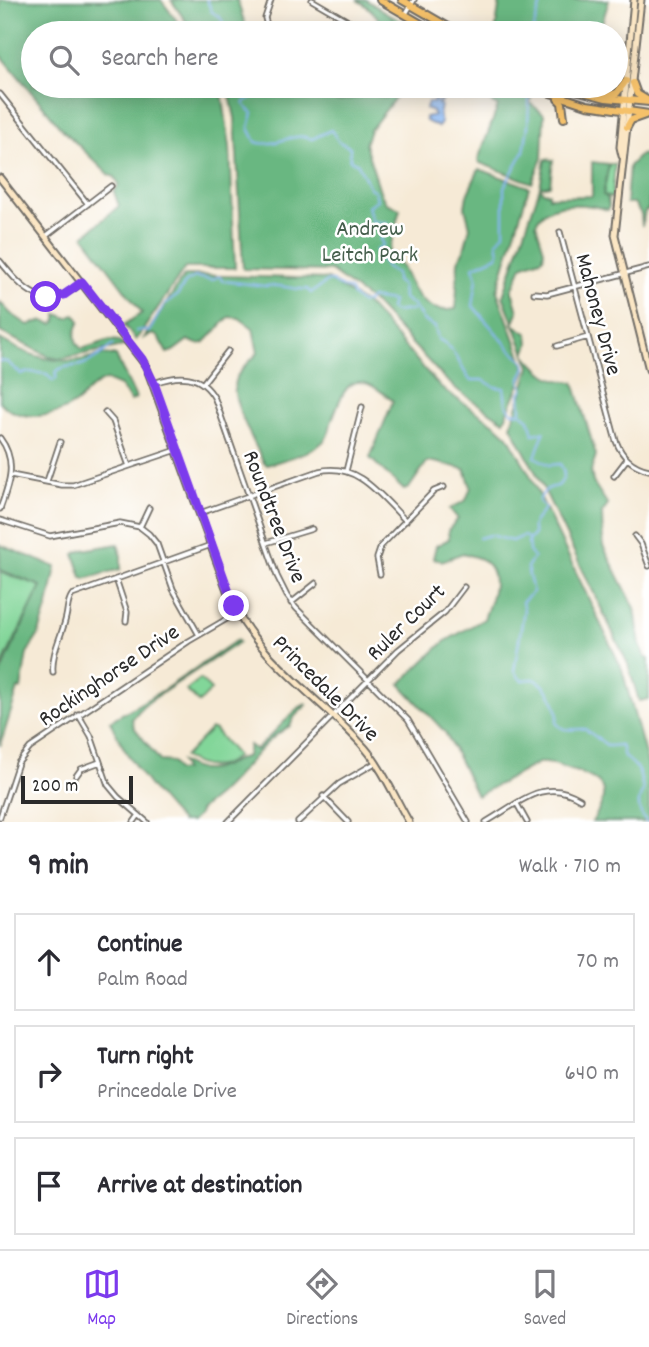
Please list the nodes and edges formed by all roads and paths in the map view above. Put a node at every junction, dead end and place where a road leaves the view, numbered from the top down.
1 (271, 0) edge
2 (312, 0) edge
3 (380, 0) edge
4 (402, 0) edge
5 (634, 0) edge
6 (641, 0) edge
7 (412, 3) edge
8 (405, 15) junction
9 (267, 21) edge
10 (348, 21) edge
11 (415, 21) edge
12 (440, 21) edge
13 (629, 82) junction
14 (628, 92) edge
15 (0, 94) edge
16 (556, 98) edge
17 (561, 98) edge
18 (607, 98) edge
19 (627, 98) edge
20 (627, 101) junction
21 (649, 101) edge
22 (626, 112) junction
23 (649, 114) edge
24 (564, 118) dead end
25 (627, 127) junction
26 (622, 156) junction
27 (0, 178) edge
28 (111, 186) dead end
29 (88, 204) junction
30 (560, 232) dead end
31 (46, 236) junction
32 (0, 261) edge
33 (649, 267) edge
34 (624, 274) junction
35 (82, 282) junction
36 (575, 287) junction
37 (534, 293) dead end
38 (588, 337) junction
39 (557, 346) dead end
40 (228, 351) dead end
41 (649, 370) edge
42 (154, 383) junction
43 (203, 383) junction
44 (362, 407) dead end
45 (104, 412) dead end
46 (0, 438) edge
47 (60, 442) dead end
48 (178, 449) junction
49 (627, 459) junction
50 (129, 466) junction
51 (649, 470) edge
52 (346, 471) junction
53 (11, 475) junction
54 (614, 476) dead end
55 (47, 481) junction
56 (444, 487) dead end
57 (249, 496) junction
58 (149, 508) dead end
59 (0, 509) edge
60 (200, 513) junction
61 (0, 520) edge
62 (406, 521) junction
63 (139, 527) junction
64 (312, 529) dead end
65 (635, 536) dead end
66 (265, 543) junction
67 (211, 545) junction
68 (163, 562) junction
69 (649, 566) edge
70 (380, 573) dead end
71 (116, 579) junction
72 (316, 583) dead end
73 (464, 587) dead end
74 (291, 603) junction
75 (237, 613) junction
76 (126, 621) dead end
77 (199, 635) junction
78 (53, 672) dead end
79 (369, 680) junction
80 (78, 714) junction
81 (333, 716) junction
82 (100, 762) junction
83 (375, 763) junction
84 (76, 776) dead end
85 (323, 796) junction
86 (580, 799) dead end
87 (517, 804) junction
88 (139, 815) junction
89 (0, 817) edge
90 (134, 822) edge
91 (147, 822) edge
92 (228, 822) edge
93 (298, 822) edge
94 (348, 822) edge
95 (409, 822) edge
96 (468, 822) edge
97 (486, 822) edge
98 (527, 822) edge

1 - 9 street
2 - 10 street
3 - 8 main road
4 - 7 main road
5 - 13 street
6 - 13 street
7 - 8 street
7 - 12 main road
8 - 11 main road
13 - 14 street
13 - 21 main road
15 - 29 street
16 - 24 main road
17 - 22 main road
18 - 20 main road
19 - 20 street
20 - 21 main road
20 - 22 street
22 - 23 main road
22 - 25 street
22 - 26 street
23 - 25 main road
25 - 26 street
26 - 34 street
27 - 31 street, Princedale Drive
28 - 29 street
29 - 31 street
30 - 36 street, Mahoney Drive
31 - 35 street, Princedale Drive
32 - 35 street
33 - 34 street
34 - 36 street
34 - 41 street
35 - 42 street, Princedale Drive
36 - 37 street
36 - 38 street, Mahoney Drive
38 - 39 street
38 - 49 street, Mahoney Drive
40 - 43 street
42 - 43 street
42 - 48 street, Princedale Drive
43 - 57 street, Roundtree Drive
44 - 52 street
45 - 50 street
46 - 53 street
47 - 55 street
48 - 50 street
48 - 60 street, Princedale Drive
49 - 51 street
49 - 54 street
50 - 55 street
52 - 57 street
52 - 62 street
53 - 55 street
53 - 59 street
56 - 62 street
57 - 60 street
57 - 66 street, Roundtree Drive
58 - 63 street
60 - 67 street, Princedale Drive
61 - 63 street
62 - 70 street
63 - 68 street
64 - 66 street
65 - 69 street
66 - 74 street, Roundtree Drive
67 - 68 street
67 - 75 street, Princedale Drive
68 - 71 street
68 - 77 street
71 - 76 street
71 - 78 street
72 - 74 street
73 - 79 street, Ruler Court
74 - 79 street, Roundtree Drive
75 - 77 street, Rockinghorse Drive
75 - 81 street, Princedale Drive
77 - 80 street, Rockinghorse Drive
79 - 81 street, Ruler Court
79 - 96 street, Roundtree Drive
80 - 82 street
80 - 89 street, Rockinghorse Drive
81 - 83 street, Princedale Drive
81 - 92 street, Ruler Court
82 - 84 street
82 - 88 street
83 - 85 street
83 - 95 street, Princedale Drive
85 - 93 street
85 - 94 street
86 - 87 street
87 - 97 street
87 - 98 street
88 - 90 street
88 - 91 street

